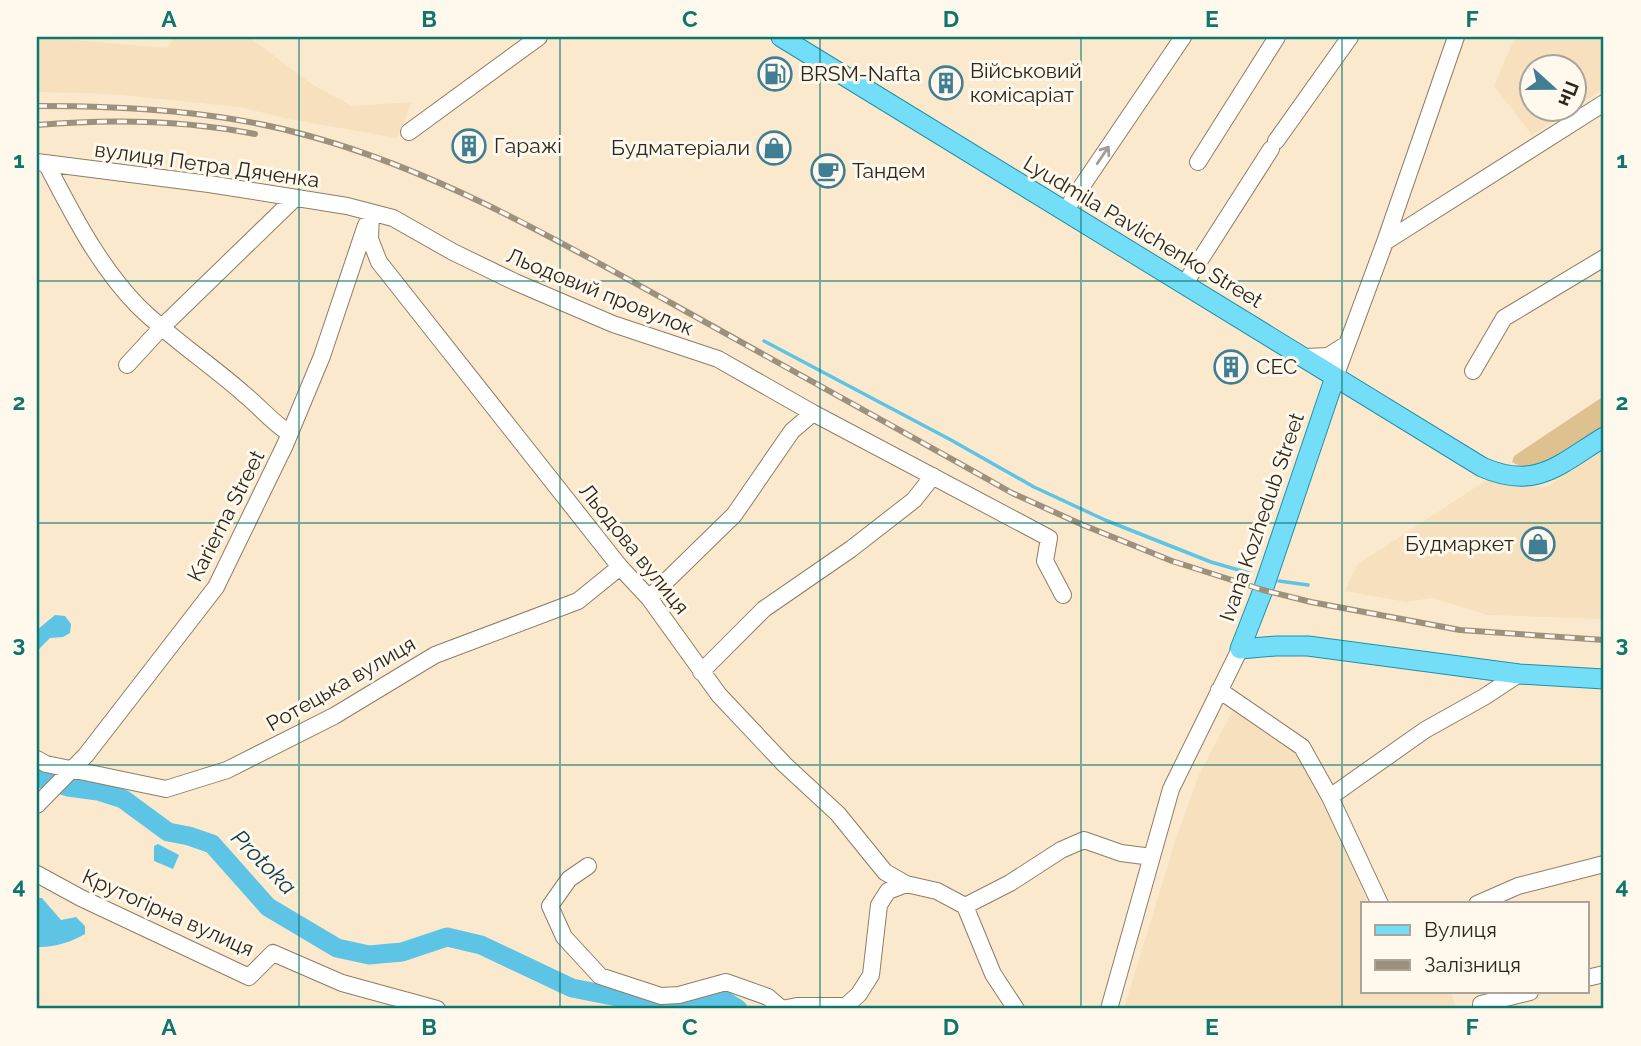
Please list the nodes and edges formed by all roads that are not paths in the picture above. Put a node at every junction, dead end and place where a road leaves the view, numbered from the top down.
1 (539, 37) edge
2 (780, 37) edge
3 (1183, 37) edge
4 (1277, 37) edge
5 (1350, 37) edge
6 (1456, 37) edge
7 (1604, 103) edge
8 (409, 132) dead end
9 (1198, 162) dead end
10 (42, 164) edge
11 (295, 199) junction
12 (1065, 211) junction
13 (370, 213) junction
14 (1385, 242) junction
15 (1604, 258) edge
16 (1184, 285) junction
17 (162, 327) junction
18 (1345, 350) junction
19 (1312, 361) junction
20 (127, 365) dead end
21 (1473, 371) dead end
22 (1335, 377) junction
23 (1362, 393) junction
24 (1326, 403) junction
25 (813, 413) junction
26 (289, 433) junction
27 (1604, 437) edge
28 (933, 476) junction
29 (620, 567) junction
30 (1063, 595) dead end
31 (649, 598) junction
32 (1240, 649) junction
33 (701, 672) junction
34 (1519, 674) junction
35 (1604, 678) edge
36 (1219, 690) junction
37 (37, 759) edge
38 (60, 780) junction
39 (1330, 797) junction
40 (37, 805) edge
41 (1152, 857) junction
42 (1604, 864) edge
43 (588, 866) dead end
44 (37, 874) edge
45 (906, 884) junction
46 (1379, 902) edge
47 (1482, 902) edge
48 (965, 906) junction
49 (1526, 993) edge
50 (1481, 1004) dead end
51 (438, 1009) edge
52 (1016, 1009) edge
53 (1109, 1009) edge

1 - 8 street
2 - 12 main road, Lyudmila Pavlichenko Street
12 -> 3 street
4 - 9 street
5 - 16 street
6 - 14 street, Ivana Kozhedub Street
7 - 14 street
10 - 11 street, вулиця Петра Дяченка
10 - 17 street
11 - 13 street, вулиця Петра Дяченка
11 - 17 street
12 - 16 main road, Lyudmila Pavlichenko Street
13 - 25 street, Льодовий провулок
13 - 26 street, Karierna Street
13 - 29 street, Льодова вулиця
14 - 18 street, Ivana Kozhedub Street
15 - 21 street
16 - 19 main road, Lyudmila Pavlichenko Street
17 - 20 street
17 - 26 street
18 - 19 street
18 - 22 street, Ivana Kozhedub Street
18 - 23 street
19 - 22 main road, Lyudmila Pavlichenko Street
19 - 24 main road
22 - 23 main road, Lyudmila Pavlichenko Street
22 - 24 main road, Ivana Kozhedub Street
23 - 24 main road
23 - 27 main road, Lyudmila Pavlichenko Street
24 - 32 main road, Ivana Kozhedub Street
25 - 28 street, Льодовий провулок
25 - 31 street
26 - 38 street, Karierna Street
28 - 30 street, Льодовий провулок
28 - 33 street
29 - 31 street, Льодова вулиця
29 - 38 street, Ротецька вулиця
31 - 33 street, Льодова вулиця
32 - 34 main road
32 - 36 street, Ivana Kozhedub Street
33 - 45 street, Льодова вулиця
34 - 35 main road
34 - 39 street
36 - 39 street
36 - 41 street, Ivana Kozhedub Street
37 - 38 street
38 - 40 street, Karierna Street
39 - 46 street
41 - 48 street
41 - 53 street, Ivana Kozhedub Street
42 - 47 street
43 - 45 street
44 - 51 street, Крутогірна вулиця
45 - 48 street, Льодова вулиця
48 - 52 street
49 - 50 street

